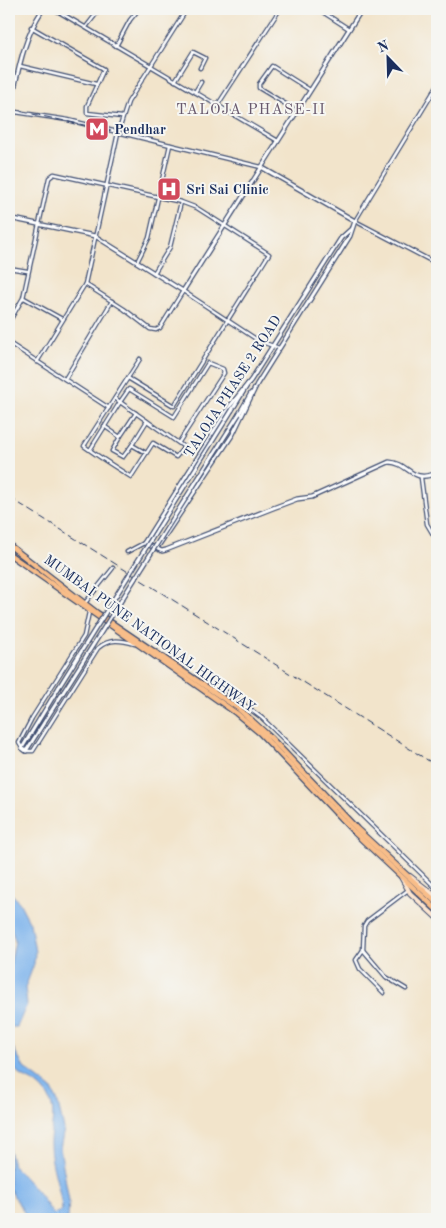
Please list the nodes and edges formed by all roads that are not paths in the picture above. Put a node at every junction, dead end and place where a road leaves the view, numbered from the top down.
1 (43, 9) edge
2 (54, 9) edge
3 (100, 9) edge
4 (139, 9) edge
5 (195, 9) edge
6 (280, 9) edge
7 (318, 9) edge
8 (362, 9) edge
9 (185, 10) edge
10 (31, 27) junction
11 (86, 28) junction
12 (349, 28) junction
13 (116, 46) junction
14 (19, 66) junction
15 (149, 66) junction
16 (200, 68) dead end
17 (175, 81) junction
18 (201, 82) dead end
19 (96, 84) junction
20 (437, 86) edge
21 (310, 90) junction
22 (195, 92) junction
23 (217, 106) junction
24 (9, 111) edge
25 (297, 111) junction
26 (122, 117) junction
27 (118, 133) junction
28 (278, 141) junction
29 (170, 144) junction
30 (262, 167) junction
31 (106, 186) junction
32 (158, 197) junction
33 (180, 202) junction
34 (9, 218) edge
35 (354, 221) junction
36 (40, 224) junction
37 (224, 225) junction
38 (351, 229) junction
39 (96, 236) junction
40 (137, 262) junction
41 (437, 264) edge
42 (9, 268) edge
43 (27, 272) junction
44 (154, 273) junction
45 (85, 284) junction
46 (183, 291) junction
47 (23, 298) junction
48 (112, 301) junction
49 (62, 319) junction
50 (228, 320) junction
51 (9, 322) edge
52 (9, 342) edge
53 (273, 344) junction
54 (279, 348) junction
55 (140, 359) dead end
56 (37, 362) junction
57 (197, 369) junction
58 (202, 372) junction
59 (128, 378) junction
60 (65, 379) junction
61 (251, 380) junction
62 (257, 384) junction
63 (182, 393) junction
64 (187, 396) junction
65 (115, 398) junction
66 (120, 402) junction
67 (109, 408) junction
68 (136, 413) junction
69 (147, 420) junction
70 (104, 426) junction
71 (120, 437) junction
72 (180, 442) junction
73 (132, 445) junction
74 (90, 450) junction
75 (146, 453) junction
76 (437, 473) edge
77 (421, 478) junction
78 (437, 540) edge
79 (144, 543) junction
80 (10, 546) edge
81 (157, 548) junction
82 (127, 552) dead end
83 (9, 554) edge
84 (113, 568) dead end
85 (84, 604) junction
86 (89, 612) junction
87 (137, 645) junction
88 (212, 690) junction
89 (22, 748) junction
90 (26, 751) junction
91 (400, 872) junction
92 (411, 882) junction
93 (437, 889) edge
94 (408, 890) junction
95 (437, 897) edge
96 (437, 903) edge
97 (437, 910) edge
98 (437, 918) edge
99 (363, 950) junction
100 (406, 989) dead end
101 (384, 994) dead end

1 - 10 street
2 - 11 street
3 - 11 street
4 - 13 street
5 - 9 street
6 - 23 street
7 - 12 street
8 - 12 street
9 - 15 street
10 - 14 street
10 - 19 street
11 - 13 street
12 - 21 street
13 - 15 street
14 - 19 street
14 - 24 street
15 - 17 street
15 - 26 street
16 - 17 street
17 - 22 street
18 - 22 street
19 - 26 street
20 - 35 street
21 - 25 street
21 - 25 street
22 - 23 street
23 - 28 street
24 - 27 street
25 - 28 street
26 - 27 street
27 - 29 street
27 - 31 street
28 - 30 street
29 - 30 street
29 - 32 street
30 - 35 street
30 - 37 street
31 - 32 street
31 - 36 street
31 - 39 street
32 - 33 street
32 - 40 street
33 - 37 street
33 - 44 street
34 - 36 street
35 - 38 street, TALOJA PHASE 2 ROAD
35 - 41 street
36 - 39 street
36 - 43 street
37 - 46 street
37 - 50 street
38 - 53 street, TALOJA PHASE 2 ROAD
38 - 54 street, TALOJA PHASE 2 ROAD
39 - 40 street
39 - 45 street
40 - 44 street
42 - 43 street
43 - 47 street
44 - 46 street
45 - 48 street
45 - 49 street
46 - 48 street
46 - 50 street
47 - 49 street
47 - 51 street
48 - 60 street
49 - 56 street
50 - 53 street
50 - 57 street
52 - 56 street
53 - 54 street
53 - 61 street, TALOJA PHASE 2 ROAD
54 - 62 street, TALOJA PHASE 2 ROAD
55 - 59 street
56 - 60 street
57 - 58 street
57 - 63 street
58 - 64 street
58 - 72 street
59 - 63 street
59 - 65 street
60 - 67 street
61 - 79 street, TALOJA PHASE 2 ROAD
61 - 89 street, bridge
62 - 81 street, TALOJA PHASE 2 ROAD
62 - 90 street, bridge
63 - 64 street
64 - 66 street
65 - 66 street
65 - 67 street
66 - 68 street
66 - 70 street
67 - 74 street
68 - 69 street
68 - 71 street
69 - 72 street
69 - 73 street
70 - 71 street
70 - 74 street
71 - 73 street
72 - 75 street
73 - 75 street
74 - 75 street
76 - 77 street
77 - 78 street
77 - 81 street
79 - 81 street
79 - 82 street, TALOJA PHASE 2 ROAD
80 - 85 highway, MUMBAI PUNE NATIONAL HIGHWAY
83 - 85 highway, MUMBAI PUNE NATIONAL HIGHWAY
84 - 85 street
85 - 86 highway, MUMBAI PUNE NATIONAL HIGHWAY
85 - 88 highway, MUMBAI PUNE NATIONAL HIGHWAY
86 - 87 highway, MUMBAI PUNE NATIONAL HIGHWAY
86 - 89 street
87 - 90 street
87 - 91 highway, MUMBAI PUNE NATIONAL HIGHWAY
88 - 91 highway, MUMBAI PUNE NATIONAL HIGHWAY
88 - 93 street
89 - 90 street
91 - 92 highway
91 - 94 main road
91 - 95 main road
92 - 96 highway
92 - 97 highway
94 - 98 main road
94 - 99 street
99 - 100 street
99 - 101 street

